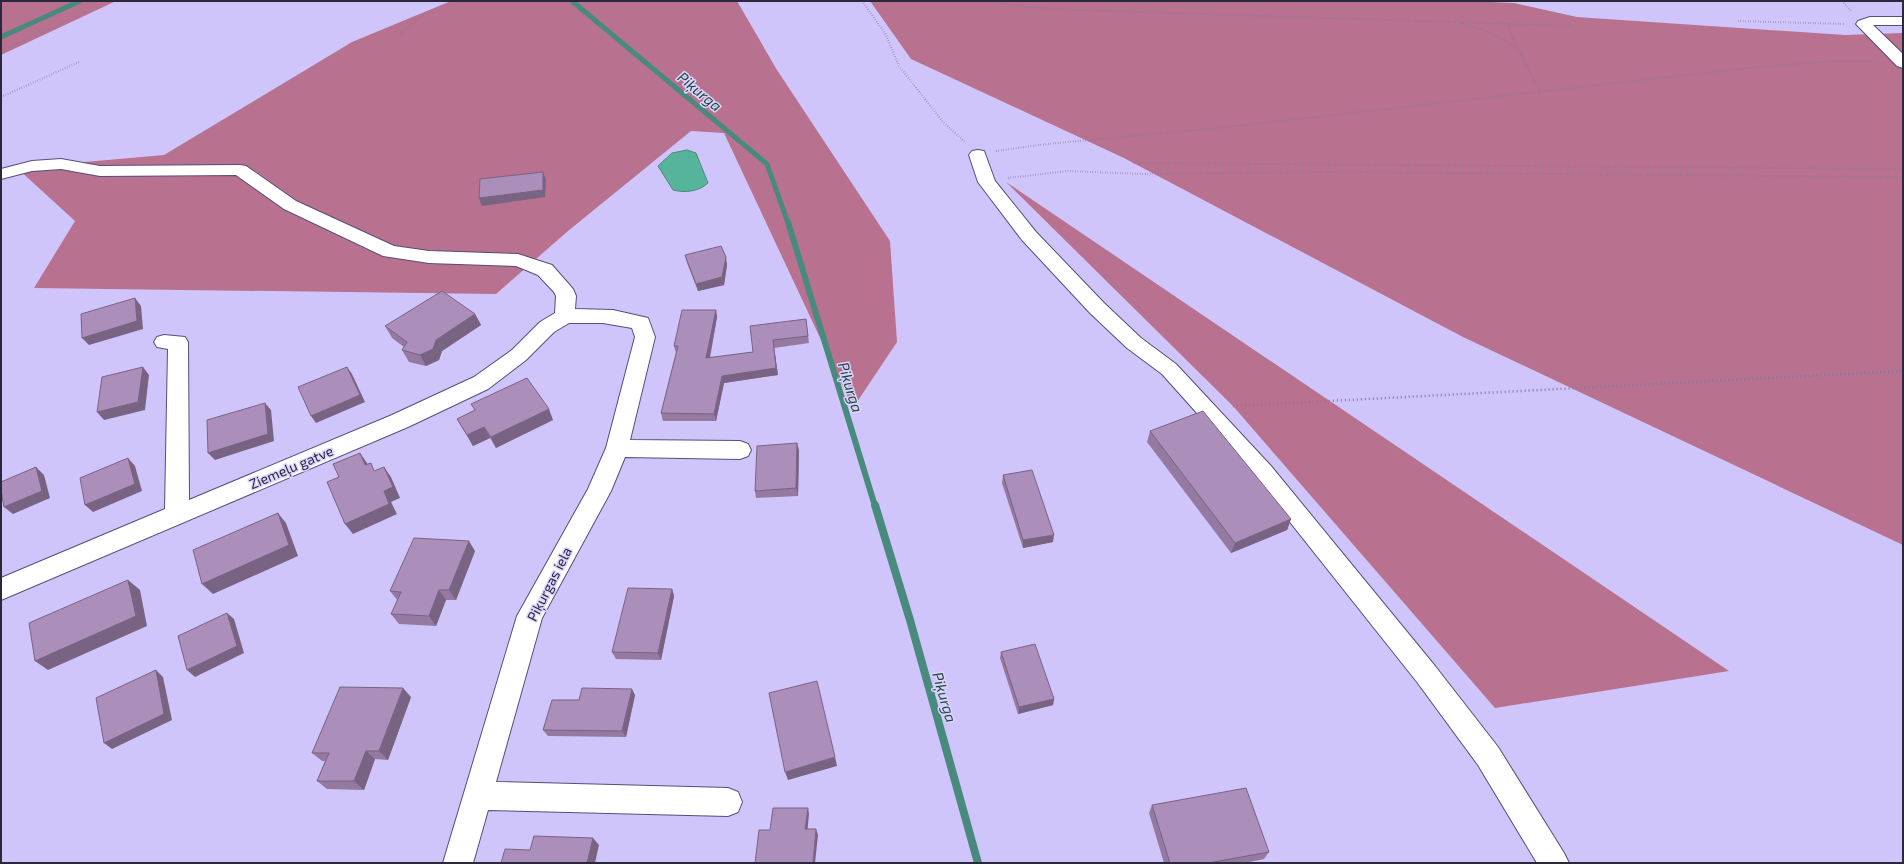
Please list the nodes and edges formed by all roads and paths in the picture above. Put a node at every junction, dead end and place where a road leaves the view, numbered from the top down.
1 (862, 1) edge
2 (994, 1) edge
3 (1842, 1) edge
4 (1872, 1) edge
5 (1903, 2) edge
6 (1851, 11) dead end
7 (426, 14) dead end
8 (71, 19) dead end
9 (1738, 21) dead end
10 (1459, 22) junction
11 (1903, 22) edge
12 (1507, 23) junction
13 (1863, 24) junction
14 (1575, 26) dead end
15 (400, 34) dead end
16 (1517, 48) junction
17 (1, 51) edge
18 (79, 62) dead end
19 (1903, 63) edge
20 (1540, 92) junction
21 (1, 97) edge
22 (978, 155) junction
23 (1133, 163) dead end
24 (1903, 170) edge
25 (1, 174) edge
26 (1903, 177) edge
27 (987, 182) junction
28 (565, 316) junction
29 (164, 342) dead end
30 (1903, 371) edge
31 (1233, 406) dead end
32 (617, 448) junction
33 (740, 450) dead end
34 (177, 514) junction
35 (1, 589) edge
36 (476, 796) junction
37 (728, 802) dead end
38 (458, 863) edge
39 (1554, 863) edge

1 - 22 path
2 - 10 path
3 - 6 path
4 - 5 path
7 - 15 path
8 - 17 path
9 - 13 path
10 - 12 path
10 - 16 path
11 - 13 street
12 - 14 path
12 - 16 path
13 - 19 street
16 - 20 path
18 - 21 path
19 - 20 path
20 - 22 path
22 - 27 street
23 - 24 path
25 - 28 street
26 - 27 path
27 - 39 street
28 - 32 street, Piķurgas iela
28 - 34 street, Ziemeļu gatve
29 - 34 street
30 - 31 path
32 - 33 street
32 - 36 street, Piķurgas iela
34 - 35 street, Ziemeļu gatve
36 - 37 street
36 - 38 street, Piķurgas iela

